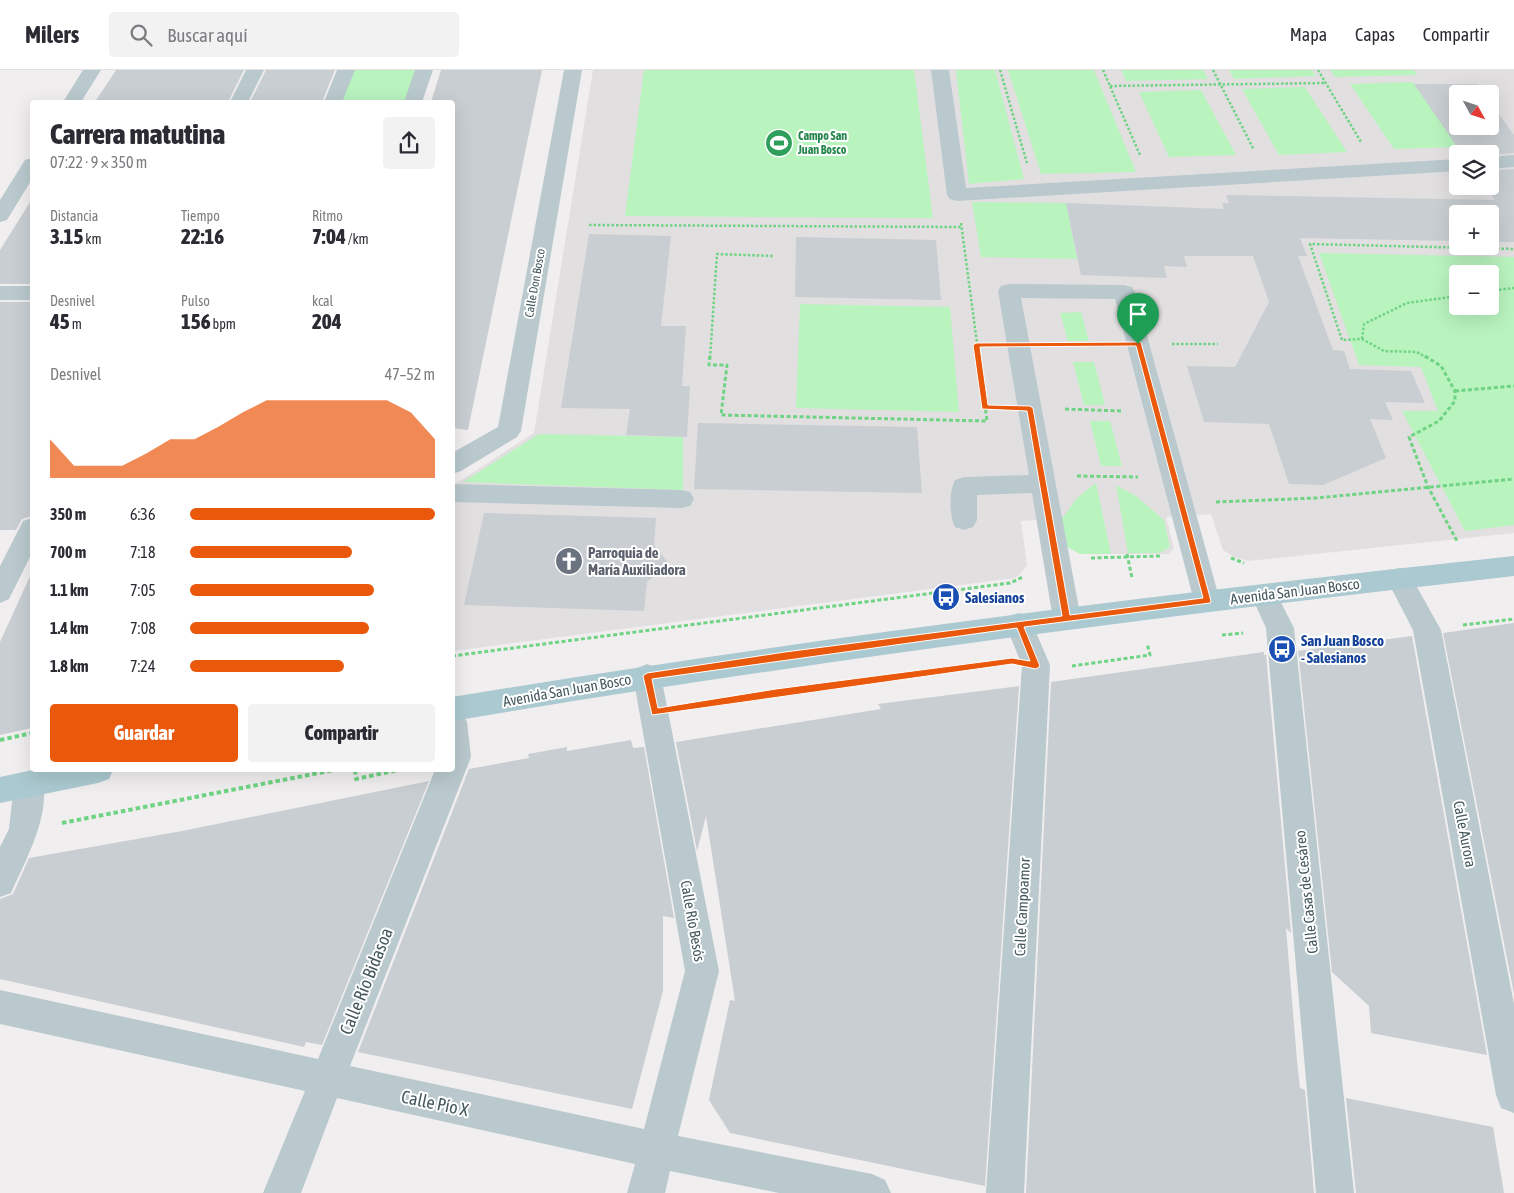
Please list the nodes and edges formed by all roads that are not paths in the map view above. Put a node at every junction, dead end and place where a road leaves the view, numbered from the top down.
1 (92, 70) edge
2 (255, 70) edge
3 (346, 70) edge
4 (424, 70) edge
5 (573, 70) edge
6 (940, 70) edge
7 (73, 100) edge
8 (240, 100) edge
9 (334, 100) edge
10 (414, 100) edge
11 (1514, 161) edge
12 (1499, 162) edge
13 (1449, 166) edge
14 (0, 182) edge
15 (27, 182) edge
16 (0, 216) edge
17 (0, 293) edge
18 (30, 293) edge
19 (455, 463) edge
20 (1042, 480) junction
21 (455, 493) edge
22 (681, 499) dead end
23 (964, 520) dead end
24 (30, 532) edge
25 (18, 553) edge
26 (1514, 566) edge
27 (1399, 578) junction
28 (0, 592) edge
29 (1264, 595) junction
30 (1207, 601) junction
31 (1067, 619) junction
32 (1019, 624) junction
33 (647, 676) junction
34 (455, 708) edge
35 (88, 772) edge
36 (449, 772) edge
37 (30, 784) junction
38 (0, 790) edge
39 (0, 882) edge
40 (0, 1007) edge
41 (327, 1080) junction
42 (1514, 1096) edge
43 (656, 1150) junction
44 (282, 1193) edge
45 (646, 1193) edge
46 (872, 1193) edge
47 (1006, 1193) edge
48 (1335, 1193) edge

1 - 7 street
2 - 8 street
3 - 9 street
4 - 10 street
5 - 19 street, Calle Don Bosco
6 - 13 street
11 - 12 street
14 - 15 street
15 - 16 street
17 - 18 street
20 - 23 street
20 - 30 street
20 - 31 street
21 - 22 street
24 - 25 street
25 - 28 street
26 - 27 main road, Avenida San Juan Bosco
27 - 29 main road, Avenida San Juan Bosco
27 - 42 street, Calle Aurora
29 - 30 main road, Avenida San Juan Bosco
29 - 48 street, Calle Casas de Cesáreo
30 - 31 main road, Avenida San Juan Bosco
31 - 32 main road, Avenida San Juan Bosco
32 - 33 main road, Avenida San Juan Bosco
32 - 47 street, Calle Campoamor
33 - 34 main road, Avenida San Juan Bosco
33 - 43 street, Calle Río Besós
35 - 37 main road
36 - 41 street, Calle Río Bidasoa
37 - 38 main road
37 - 39 street
40 - 41 street, Calle Pío X
41 - 43 street, Calle Pío X
41 - 44 street, Calle Río Bidasoa
43 - 45 street, Calle Río Besós
43 - 46 street, Calle Pío X

